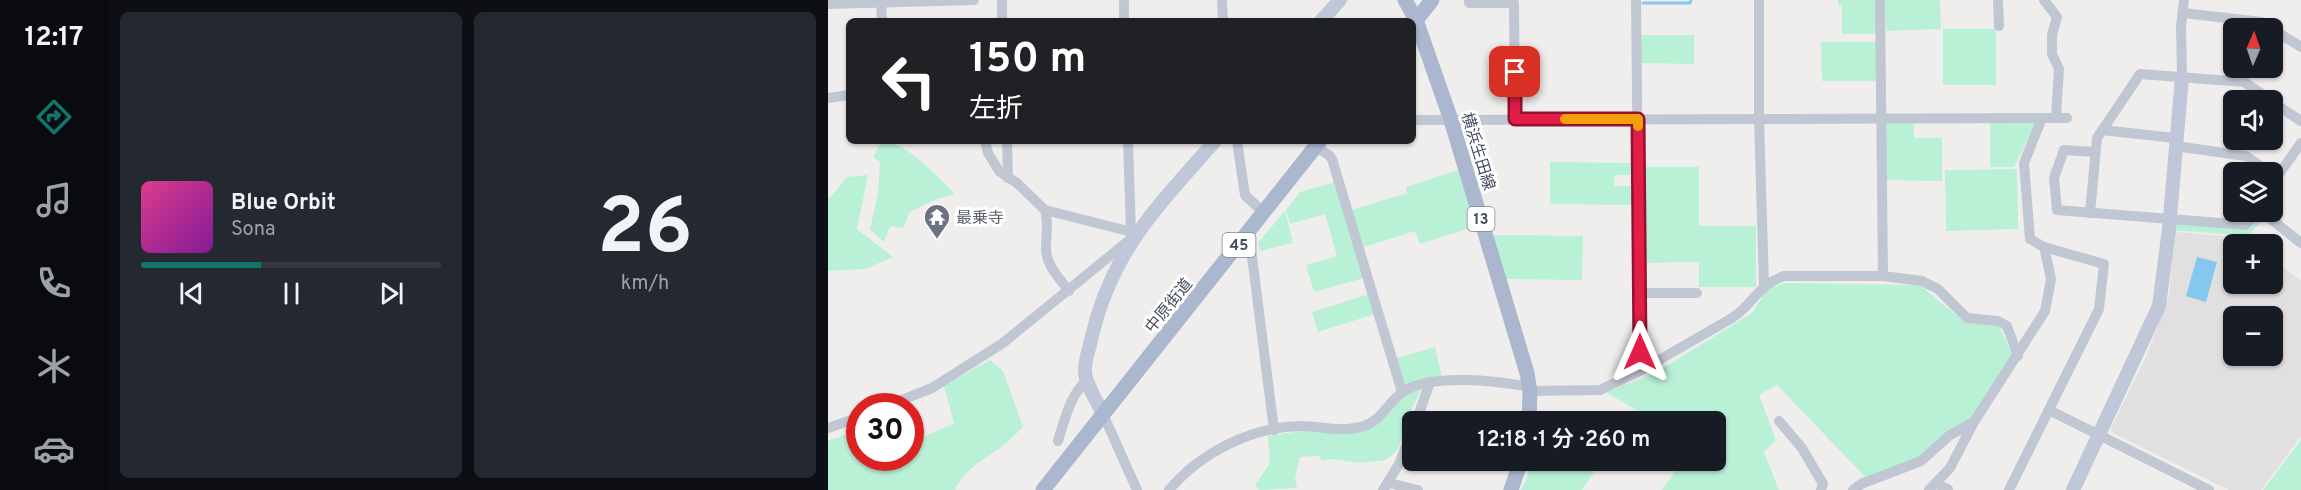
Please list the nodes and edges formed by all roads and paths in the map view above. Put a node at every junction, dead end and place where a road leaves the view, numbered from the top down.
1 (974, 0) edge
2 (1002, 0) edge
3 (1124, 0) edge
4 (1222, 0) edge
5 (1340, 0) edge
6 (1406, 0) edge
7 (1432, 0) edge
8 (1469, 0) edge
9 (1636, 0) edge
10 (1759, 0) edge
11 (1880, 0) edge
12 (1998, 0) edge
13 (2044, 0) edge
14 (2184, 0) edge
15 (881, 1) edge
16 (828, 4) edge
17 (2183, 13) junction
18 (882, 18) edge
19 (1002, 18) edge
20 (1124, 18) edge
21 (1223, 18) edge
22 (1324, 18) edge
23 (1413, 18) edge
24 (2227, 18) edge
25 (1416, 20) edge
26 (1999, 26) dead end
27 (1416, 27) edge
28 (2283, 36) edge
29 (2301, 47) edge
30 (2182, 76) junction
31 (2256, 90) edge
32 (846, 95) edge
33 (828, 98) edge
34 (2283, 109) edge
35 (1759, 118) junction
36 (1880, 118) junction
37 (2042, 118) junction
38 (1515, 119) junction
39 (1638, 119) junction
40 (1416, 120) edge
41 (1451, 120) junction
42 (2301, 121) edge
43 (2102, 130) junction
44 (2175, 142) junction
45 (2301, 143) edge
46 (986, 144) edge
47 (1007, 144) edge
48 (1128, 144) edge
49 (1212, 144) edge
50 (1237, 144) edge
51 (1318, 144) edge
52 (2095, 152) junction
53 (2254, 162) edge
54 (2283, 165) edge
55 (1008, 178) junction
56 (1045, 210) junction
57 (1264, 213) junction
58 (2090, 213) junction
59 (2169, 220) junction
60 (2248, 222) edge
61 (2277, 222) edge
62 (1133, 234) junction
63 (1249, 234) junction
64 (2299, 237) edge
65 (2044, 247) junction
66 (1883, 276) junction
67 (1764, 286) junction
68 (1069, 291) junction
69 (1640, 293) junction
70 (1697, 293) dead end
71 (2018, 356) junction
72 (1640, 371) junction
73 (1087, 380) junction
74 (1430, 382) junction
75 (1530, 389) junction
76 (1402, 392) junction
77 (920, 393) edge
78 (2049, 410) junction
79 (1420, 411) edge
80 (1529, 411) edge
81 (1103, 414) junction
82 (1779, 421) dead end
83 (846, 422) edge
84 (1974, 422) junction
85 (828, 428) edge
86 (1274, 430) junction
87 (2098, 435) junction
88 (1058, 441) dead end
89 (1402, 452) edge
90 (1517, 471) edge
91 (1386, 486) edge
92 (1933, 487) edge
93 (1948, 489) edge
94 (1043, 490) edge
95 (1137, 490) edge
96 (1169, 490) edge
97 (1418, 490) edge
98 (1511, 490) edge
99 (1821, 490) edge
100 (1853, 490) edge
101 (2008, 490) edge
102 (2073, 490) edge
103 (2209, 490) edge

1 - 15 street
2 - 19 street
3 - 20 street
4 - 21 street
5 - 22 street
6 - 23 main road, 横浜生田線 / 13
7 - 25 main road
8 - 38 street
9 - 39 street
10 - 35 street
11 - 36 street
12 - 26 street
13 - 37 street
14 - 17 street
15 - 16 street
15 - 18 street
17 - 24 street
17 - 30 street
27 - 41 main road, 横浜生田線 / 13
28 - 29 street
30 - 31 street
30 - 43 street
30 - 44 street
32 - 33 street
34 - 42 street
35 - 36 street
35 - 39 street
35 - 67 street
36 - 37 street
36 - 66 street
37 - 65 street
38 - 39 street
38 - 41 street
39 - 69 street
40 - 41 street
41 - 75 main road, 横浜生田線 / 13
43 - 44 street
43 - 52 street
44 - 53 street
44 - 59 street
45 - 54 street
46 - 55 street
47 - 55 street
48 - 62 street
49 - 62 street
50 - 57 street
51 - 57 main road, 中原街道 / 45
51 - 76 street
52 - 58 street
52 - 58 street
55 - 56 street
56 - 62 street
56 - 68 street
57 - 63 main road, 中原街道 / 45
58 - 59 street
59 - 60 street
59 - 87 street
61 - 64 street
62 - 68 street
62 - 73 street
63 - 81 main road, 中原街道 / 45
63 - 86 street
65 - 71 street
65 - 78 street
66 - 67 street
66 - 71 street
67 - 72 street
68 - 77 street
69 - 70 street
69 - 72 street
71 - 84 street
72 - 75 street
73 - 81 street
73 - 88 street
74 - 75 street
74 - 76 street
74 - 79 street
75 - 80 main road, 横浜生田線 / 13
76 - 86 street
78 - 87 street
78 - 101 street
81 - 94 main road, 中原街道 / 45
81 - 95 street
82 - 99 street
83 - 85 street
84 - 92 street
84 - 100 street
86 - 96 street
87 - 102 street
87 - 103 street
89 - 91 street
90 - 98 main road
91 - 97 street
92 - 93 street

